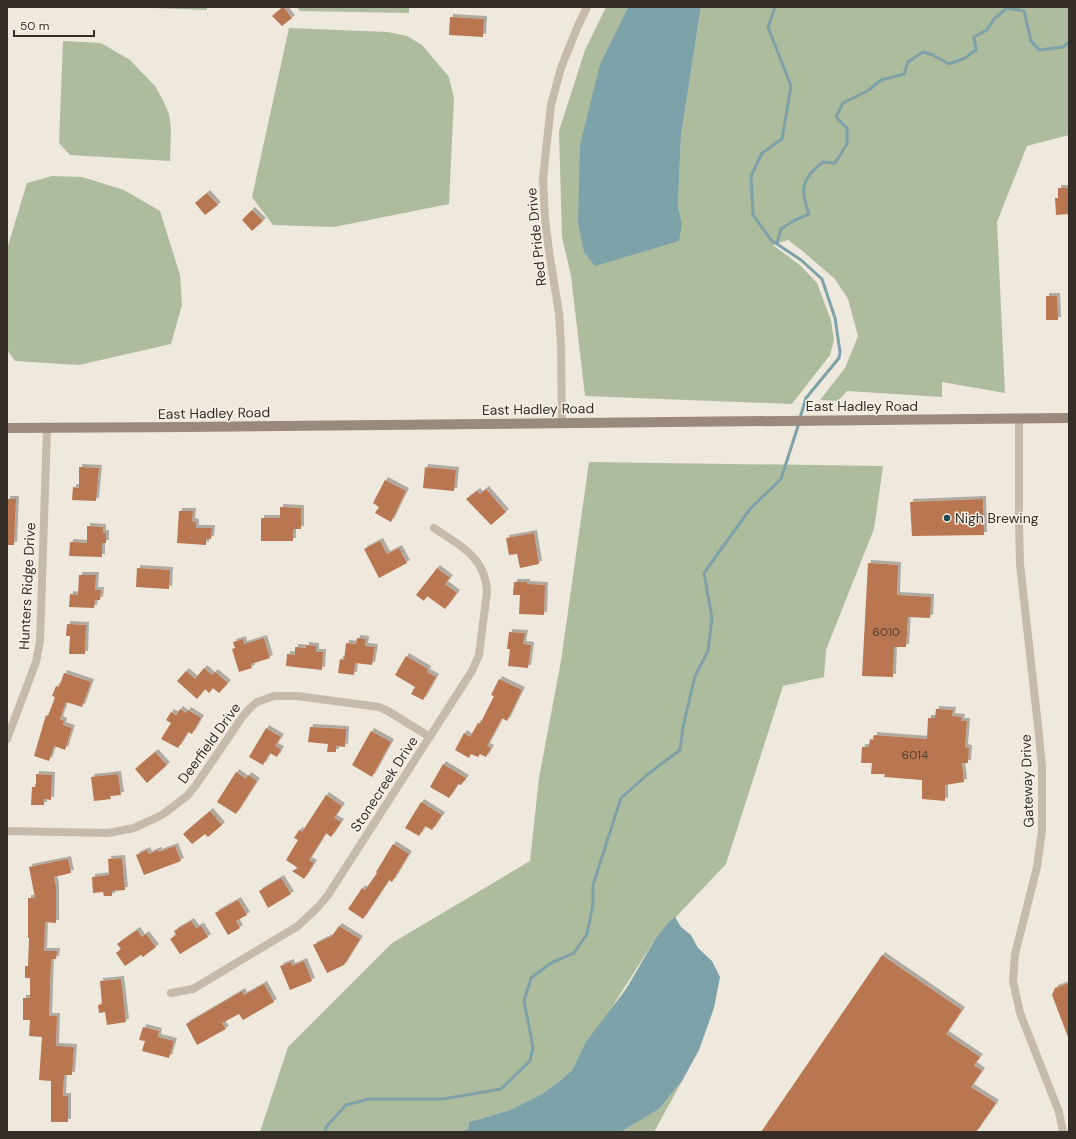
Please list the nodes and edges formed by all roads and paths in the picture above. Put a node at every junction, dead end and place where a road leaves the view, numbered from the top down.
1 (587, 7) edge
2 (1019, 418) junction
3 (1069, 418) edge
4 (562, 423) junction
5 (7, 428) edge
6 (47, 429) junction
7 (434, 528) dead end
8 (430, 737) junction
9 (7, 739) edge
10 (7, 830) edge
11 (171, 993) dead end
12 (1063, 1132) edge

1 - 4 street, Red Pride Drive
2 - 3 street, East Hadley Road
2 - 4 street, East Hadley Road
2 - 12 street, Gateway Drive
4 - 6 street, East Hadley Road
5 - 6 street, East Hadley Road
6 - 9 street, Hunters Ridge Drive
7 - 8 street, Stonecreek Drive
8 - 10 street, Deerfield Drive
8 - 11 street, Stonecreek Drive

